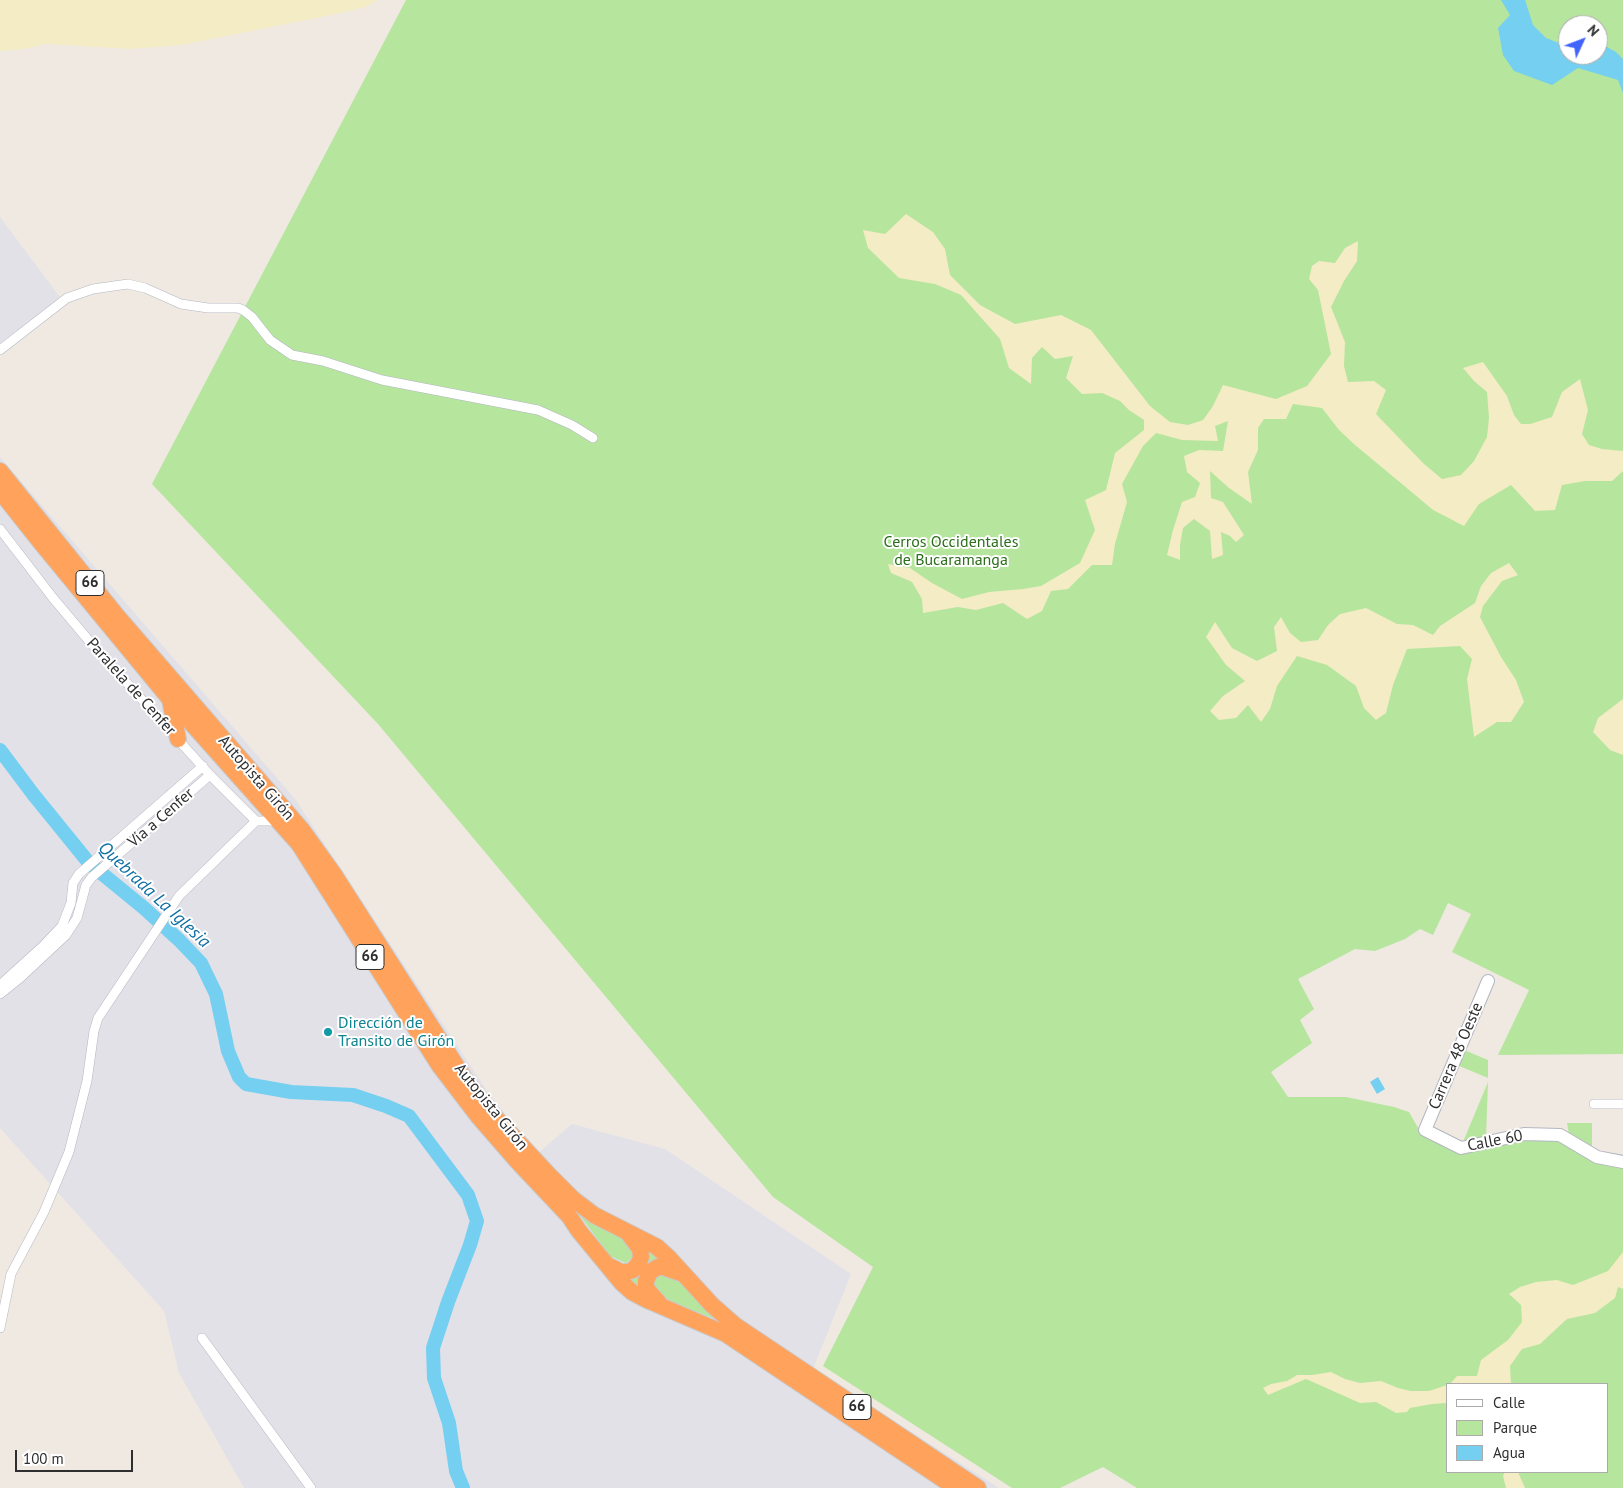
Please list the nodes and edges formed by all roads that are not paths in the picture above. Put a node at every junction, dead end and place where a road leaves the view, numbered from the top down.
1 (0, 350) edge
2 (593, 438) dead end
3 (0, 471) edge
4 (0, 491) edge
5 (0, 529) edge
6 (169, 698) junction
7 (178, 739) junction
8 (203, 766) junction
9 (210, 775) junction
10 (256, 821) junction
11 (278, 821) junction
12 (1488, 982) dead end
13 (0, 984) edge
14 (0, 994) edge
15 (1594, 1104) dead end
16 (1623, 1104) edge
17 (1425, 1130) joint
18 (1623, 1162) edge
19 (628, 1232) junction
20 (607, 1266) junction
21 (686, 1275) junction
22 (662, 1307) junction
23 (0, 1328) edge
24 (202, 1338) dead end
25 (311, 1488) edge
26 (956, 1488) edge
27 (978, 1488) edge

1 - 2 street
3 - 19 highway, Autopista Girón / 66
4 - 6 highway, Autopista Girón / 66
5 - 7 street, Paralela de Cenfer
6 - 7 highway
6 - 11 highway, Autopista Girón / 66
7 - 8 street, Paralela de Cenfer
8 - 9 street, Paralela de Cenfer
8 - 13 street, Vía a Cenfer
9 - 10 street, Paralela de Cenfer
9 - 14 street, Vía a Cenfer
10 - 11 street
10 - 23 street
11 - 20 highway, Autopista Girón / 66
12 - 17 street, Carrera 48 Oeste
15 - 16 street
17 - 18 street, Calle 60
19 - 20 highway
19 - 21 highway, Autopista Girón / 66
20 - 22 highway, Autopista Girón / 66
21 - 22 highway
21 - 27 highway, Autopista Girón / 66
22 - 26 highway, Autopista Girón / 66
24 - 25 street

